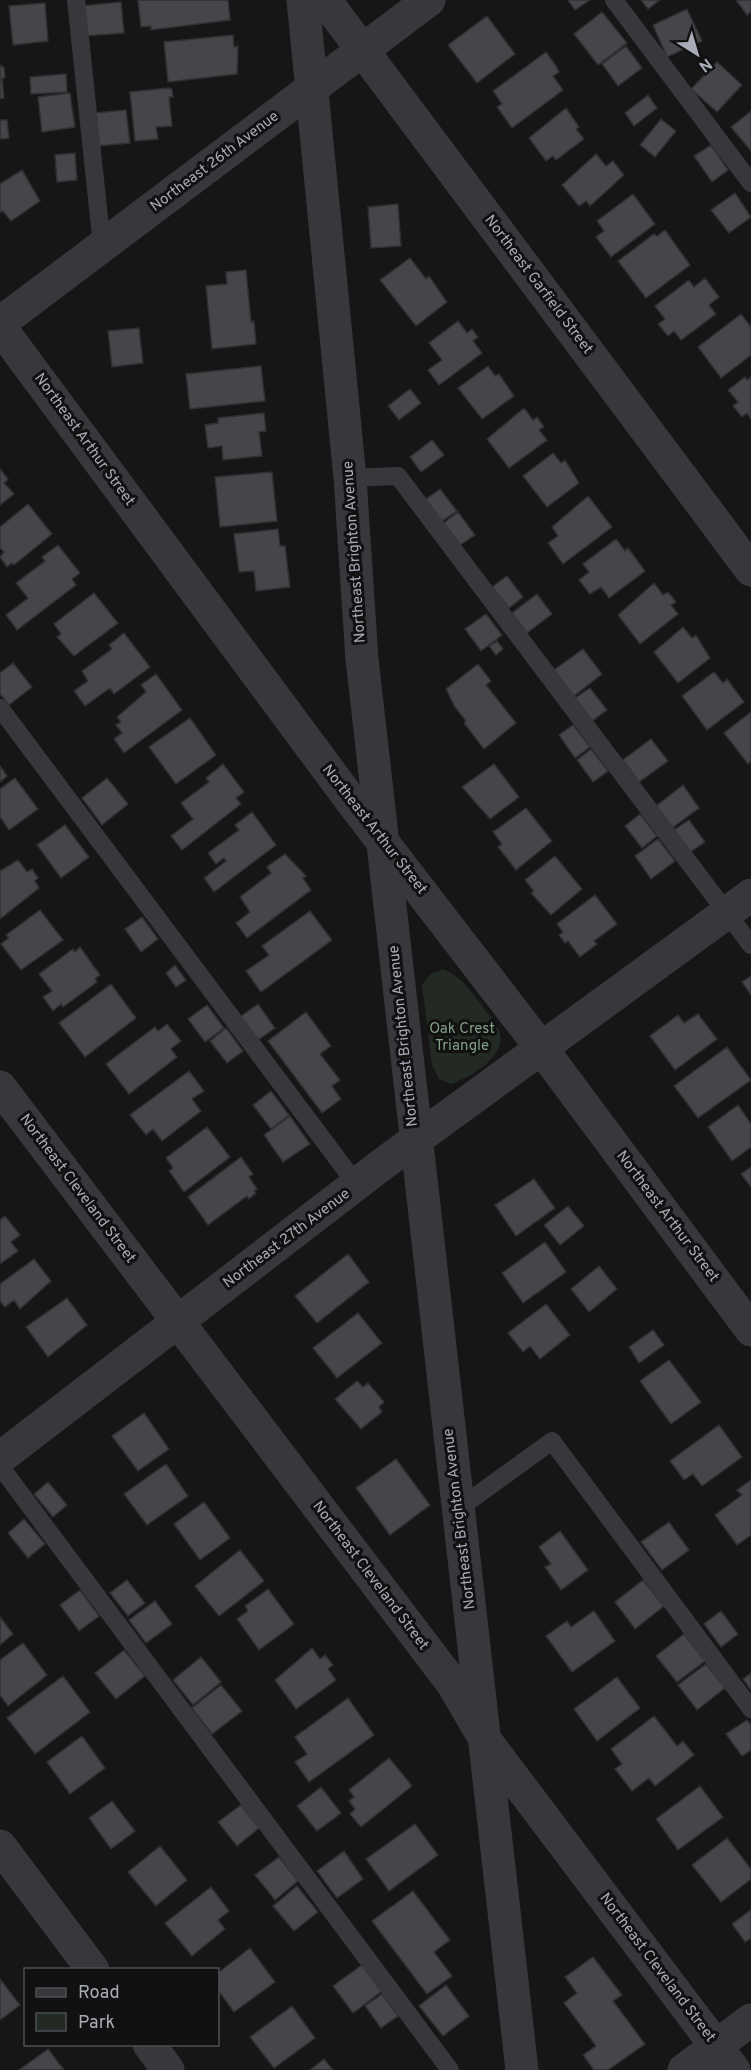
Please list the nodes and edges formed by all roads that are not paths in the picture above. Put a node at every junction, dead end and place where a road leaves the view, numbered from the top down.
1 (76, 0) edge
2 (303, 0) edge
3 (325, 0) edge
4 (429, 0) edge
5 (614, 0) edge
6 (361, 50) junction
7 (311, 89) junction
8 (751, 183) edge
9 (102, 246) junction
10 (0, 325) edge
11 (350, 478) junction
12 (751, 570) edge
13 (0, 708) edge
14 (382, 840) junction
15 (739, 905) edge
16 (751, 945) edge
17 (542, 1049) junction
18 (0, 1087) edge
19 (416, 1140) junction
20 (357, 1185) junction
21 (177, 1323) junction
22 (751, 1330) edge
23 (0, 1458) edge
24 (0, 1466) edge
25 (458, 1509) junction
26 (751, 1709) edge
27 (486, 1741) junction
28 (0, 1846) edge
29 (92, 1968) edge
30 (751, 2020) edge
31 (150, 2046) edge
32 (725, 2058) edge
33 (168, 2070) edge
34 (450, 2070) edge
35 (522, 2070) edge
36 (684, 2070) edge

1 - 9 lane
2 - 7 street, Northeast Brighton Avenue
3 - 6 street, Northeast Garfield Street
4 - 6 street, Northeast 26th Avenue
5 - 8 lane
6 - 7 street, Northeast 26th Avenue
6 - 12 street, Northeast Garfield Street
7 - 9 street, Northeast 26th Avenue
7 - 11 street, Northeast Brighton Avenue
9 - 10 street, Northeast 26th Avenue
10 - 14 street, Northeast Arthur Street
11 - 14 street, Northeast Brighton Avenue
11 - 15 lane
13 - 20 lane
14 - 17 street, Northeast Arthur Street
14 - 19 street, Northeast Brighton Avenue
15 - 16 lane
15 - 17 street, Northeast 27th Avenue
17 - 19 street, Northeast 27th Avenue
17 - 22 street, Northeast Arthur Street
18 - 21 street, Northeast Cleveland Street
19 - 20 street, Northeast 27th Avenue
19 - 25 street, Northeast Brighton Avenue
20 - 21 street, Northeast 27th Avenue
21 - 23 street, Northeast 27th Avenue
21 - 27 street, Northeast Cleveland Street
24 - 34 lane
25 - 26 lane
25 - 27 street, Northeast Brighton Avenue
27 - 32 street, Northeast Cleveland Street
27 - 35 street, Northeast Brighton Avenue
28 - 29 street
30 - 32 street
31 - 33 street
32 - 36 street

